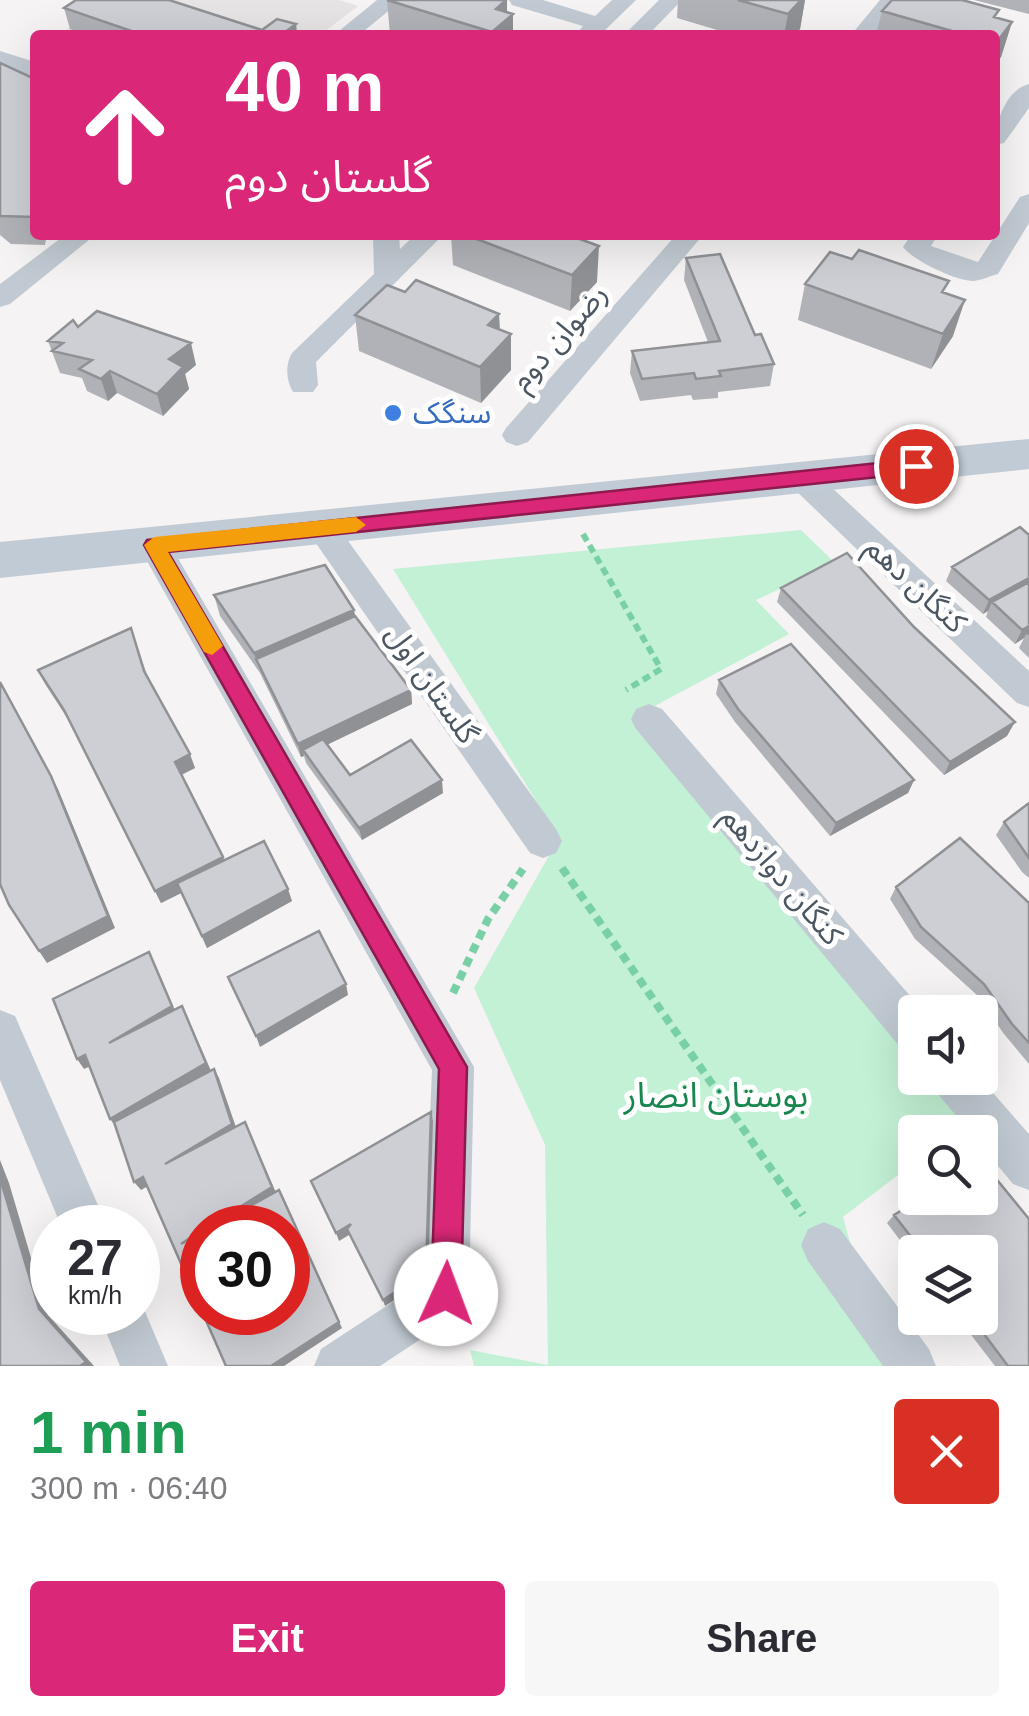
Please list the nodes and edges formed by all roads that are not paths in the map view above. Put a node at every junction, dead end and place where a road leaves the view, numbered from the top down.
1 (391, 0) edge
2 (520, 0) edge
3 (625, 0) edge
4 (671, 0) edge
5 (892, 0) edge
6 (593, 29) edge
7 (352, 30) edge
8 (644, 30) edge
9 (866, 30) edge
10 (0, 58) edge
11 (30, 68) edge
12 (1029, 91) edge
13 (1000, 131) edge
14 (1029, 202) edge
15 (75, 240) edge
16 (386, 240) edge
17 (425, 240) edge
18 (686, 240) edge
19 (921, 240) edge
20 (388, 276) junction
21 (0, 298) edge
22 (303, 385) dead end
23 (517, 435) dead end
24 (1029, 454) edge
25 (802, 478) junction
26 (322, 528) junction
27 (154, 545) junction
28 (0, 560) edge
29 (1029, 693) edge
30 (650, 718) road end
31 (543, 841) road end
32 (898, 1013) edge
33 (0, 1030) edge
34 (967, 1095) edge
35 (1029, 1168) edge
36 (75, 1205) edge
37 (824, 1245) road end
38 (131, 1335) edge
39 (144, 1366) edge
40 (338, 1366) edge
41 (912, 1366) edge

1 - 7 street
2 - 6 street
3 - 6 street
4 - 8 street
5 - 9 street
10 - 11 street
12 - 13 street
14 - 19 street
15 - 21 street
16 - 20 street
17 - 20 street
18 - 23 street, رضوان دوم
20 - 22 street
24 - 25 main road
25 - 26 main road
25 - 29 street, کنگان دهم
26 - 27 main road
26 - 31 street, گلستان اول
27 - 28 main road
27 - 40 street
30 - 32 street, کنگان دوازدهم
33 - 36 street
34 - 35 street
37 - 41 street
38 - 39 street

